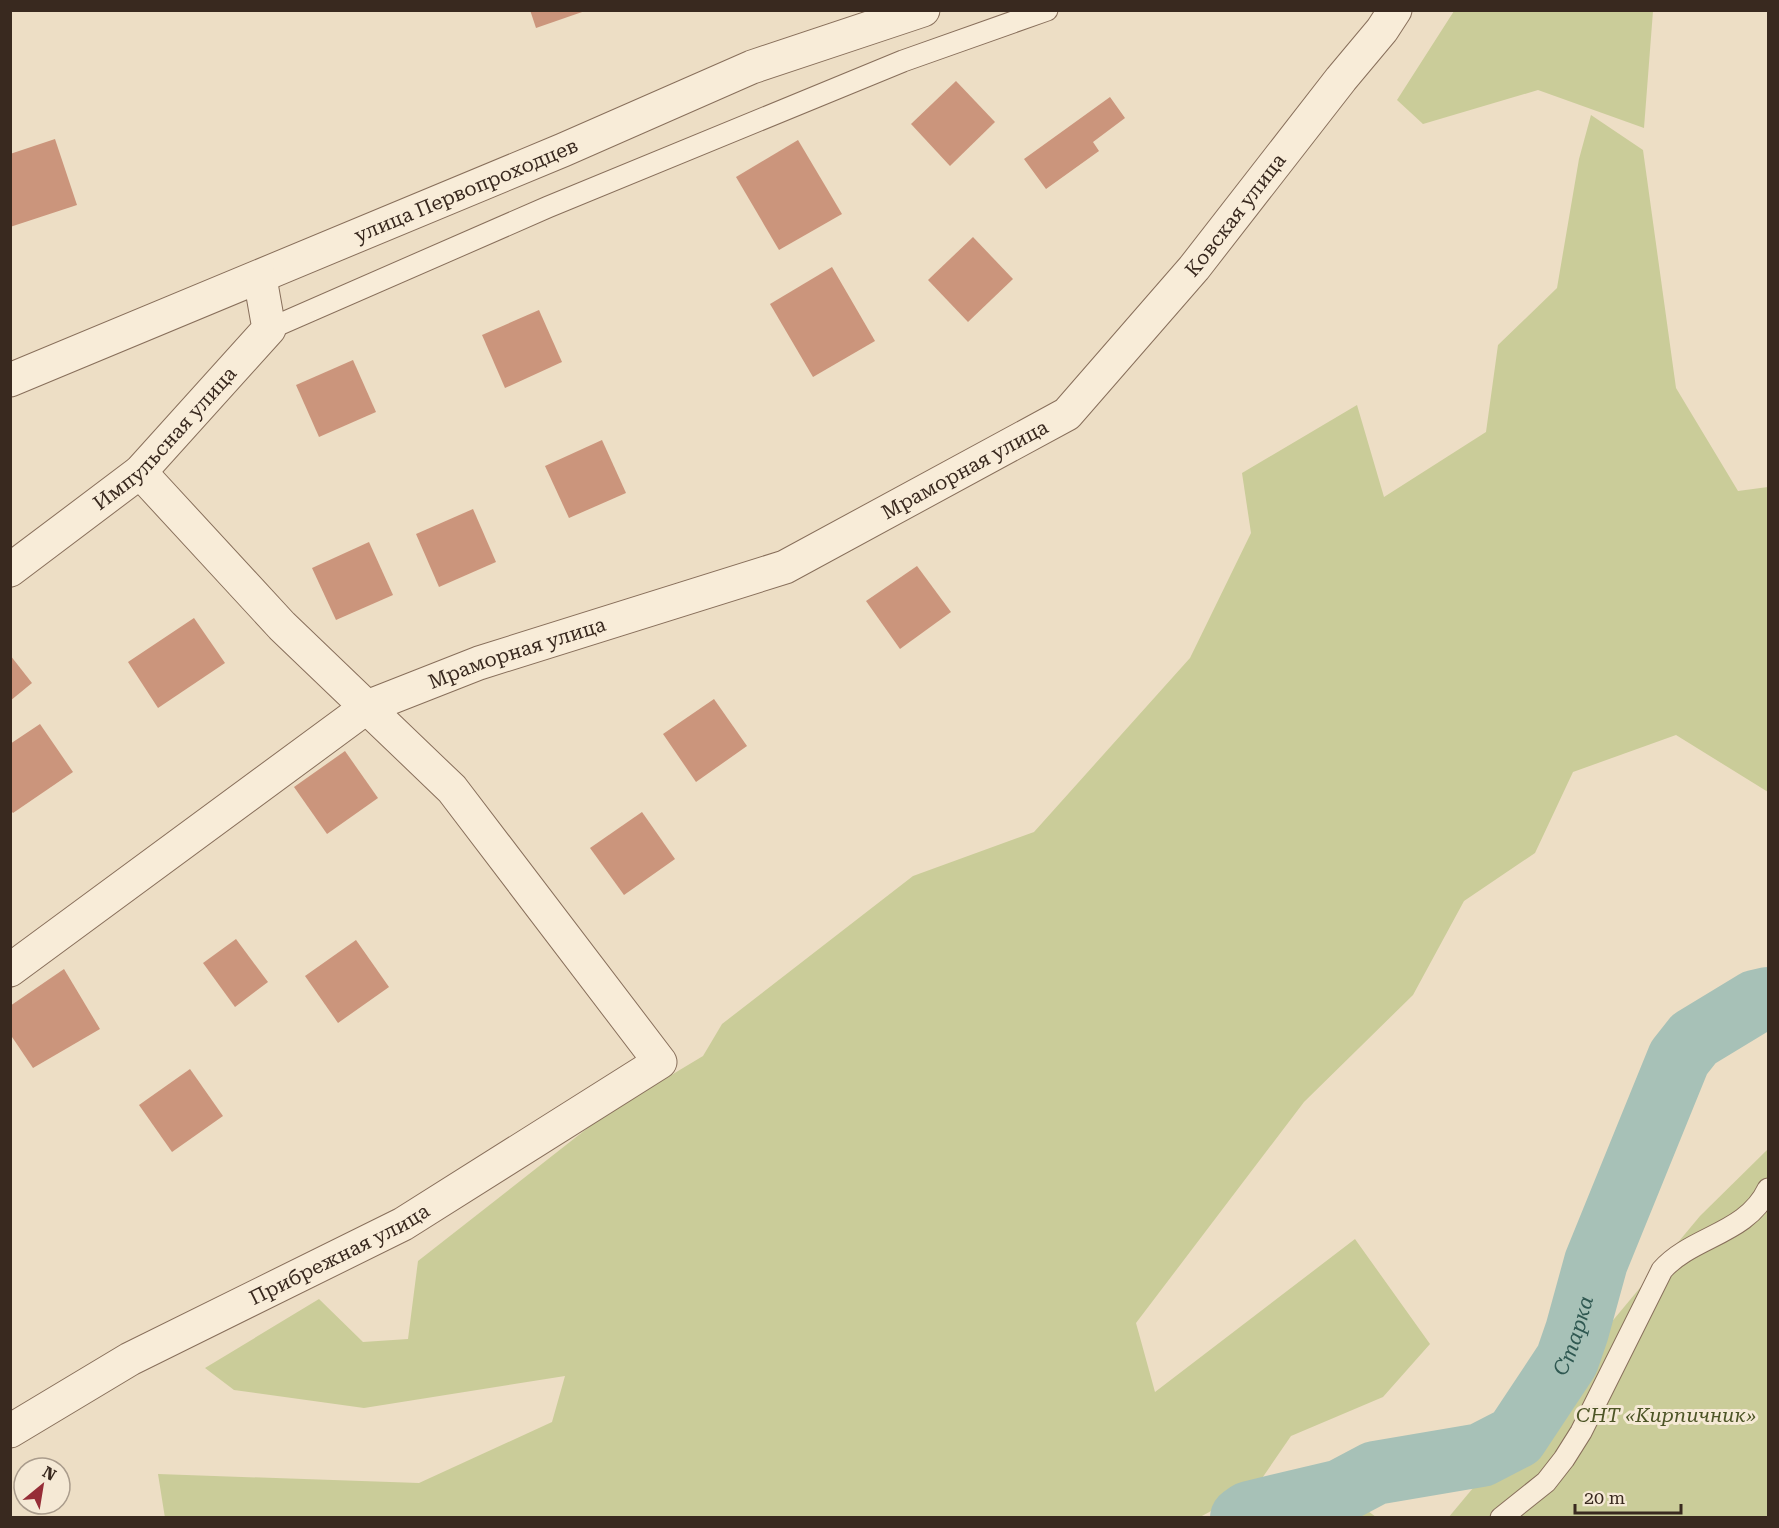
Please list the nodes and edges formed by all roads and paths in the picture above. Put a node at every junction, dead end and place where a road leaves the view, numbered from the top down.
1 (923, 10) edge
2 (1047, 10) edge
3 (1395, 10) edge
4 (260, 278) junction
5 (269, 329) junction
6 (10, 380) edge
7 (1067, 414) joint
8 (140, 472) junction
9 (10, 570) edge
10 (367, 707) junction
11 (10, 970) edge
12 (1768, 1189) edge
13 (10, 1431) edge
14 (1501, 1518) edge

1 - 4 street, улица Первопроходцев
2 - 5 lane
3 - 7 street, Ковская улица
4 - 5 street
4 - 6 street, улица Первопроходцев
5 - 8 street, Импульсная улица
7 - 10 street, Мраморная улица
8 - 9 street, Импульсная улица
8 - 10 street
10 - 11 street, Мраморная улица
10 - 13 street, Прибрежная улица
12 - 14 lane

